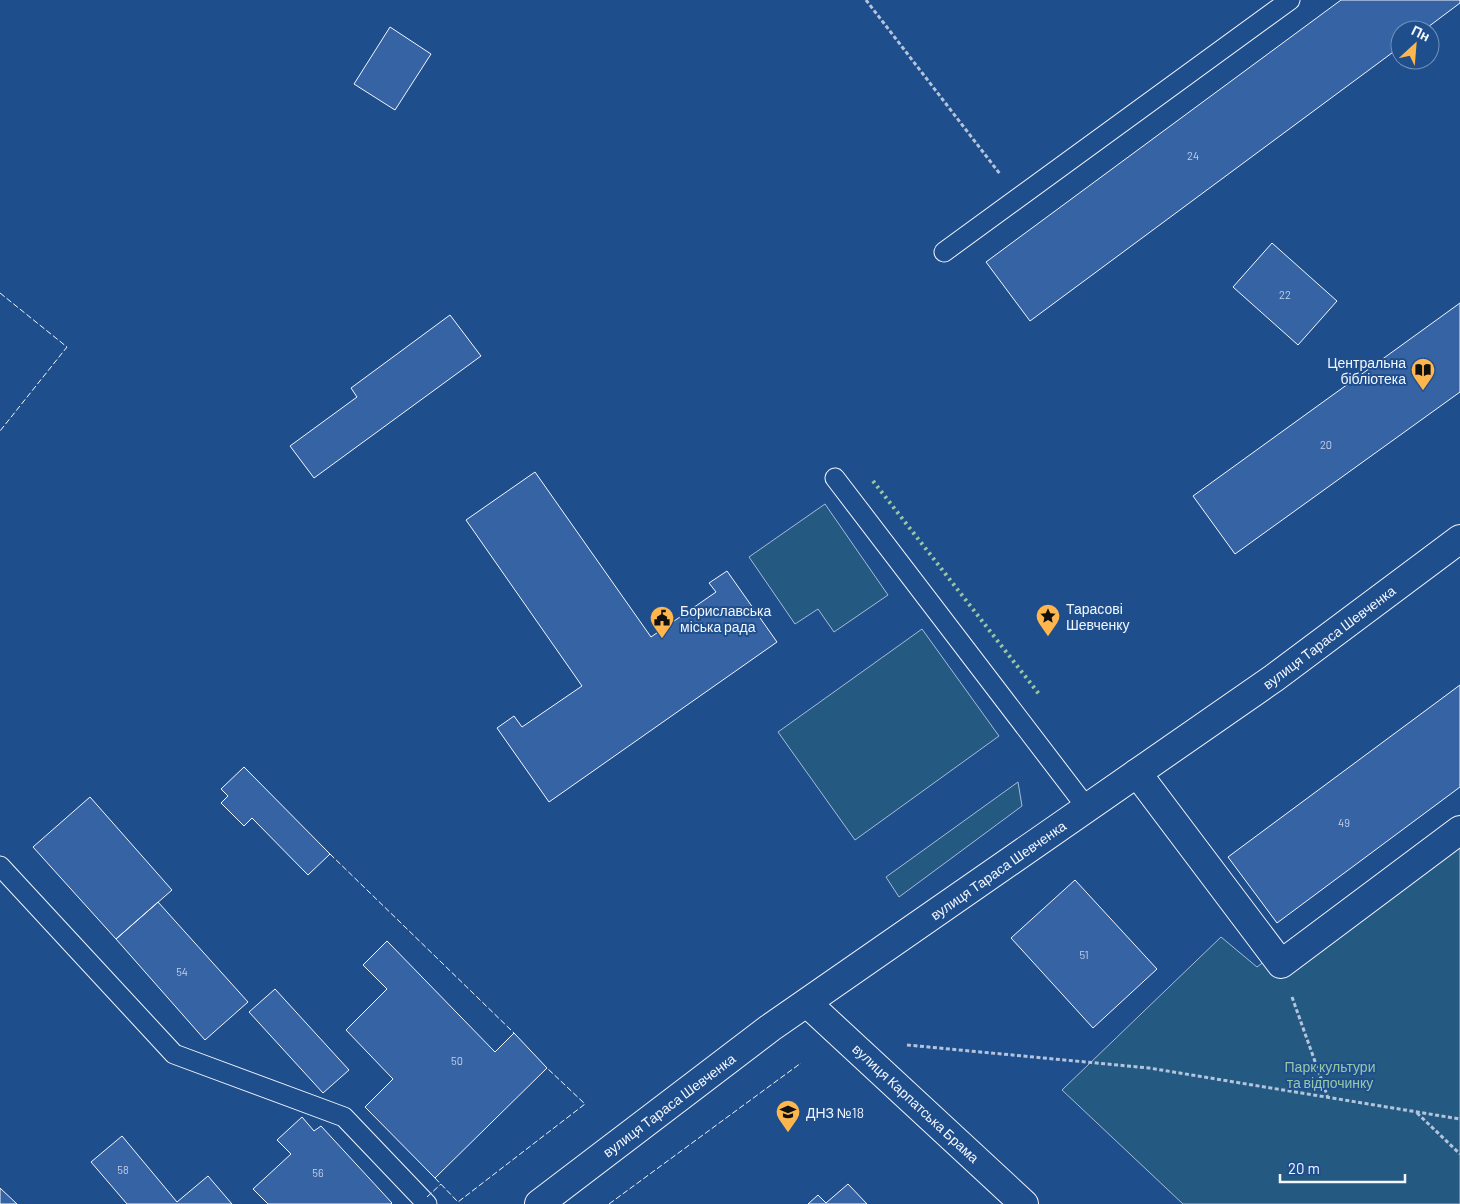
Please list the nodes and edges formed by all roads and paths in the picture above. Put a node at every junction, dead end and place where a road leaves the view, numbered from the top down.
1 (866, 0) edge
2 (1290, 0) edge
3 (1019, 198) junction
4 (944, 252) dead end
5 (835, 478) dead end
6 (1460, 539) edge
7 (1137, 773) junction
8 (1087, 808) junction
9 (1460, 830) edge
10 (0, 866) edge
11 (1281, 964) junction
12 (807, 1003) junction
13 (906, 1045) dead end
14 (1328, 1098) junction
15 (1416, 1112) junction
16 (1460, 1119) edge
17 (1460, 1154) edge
18 (427, 1204) edge
19 (539, 1204) edge
20 (1024, 1204) edge

1 - 3 path
2 - 3 lane
3 - 4 lane
5 - 8 lane
6 - 7 main road, вулиця Тараса Шевченка
7 - 8 main road, вулиця Тараса Шевченка
7 - 11 main road
8 - 12 main road, вулиця Тараса Шевченка
9 - 11 main road
10 - 18 lane
11 - 14 path
12 - 19 main road, вулиця Тараса Шевченка
12 - 20 main road, вулиця Карпатська Брама
13 - 14 path
14 - 15 path
15 - 16 path
15 - 17 path

